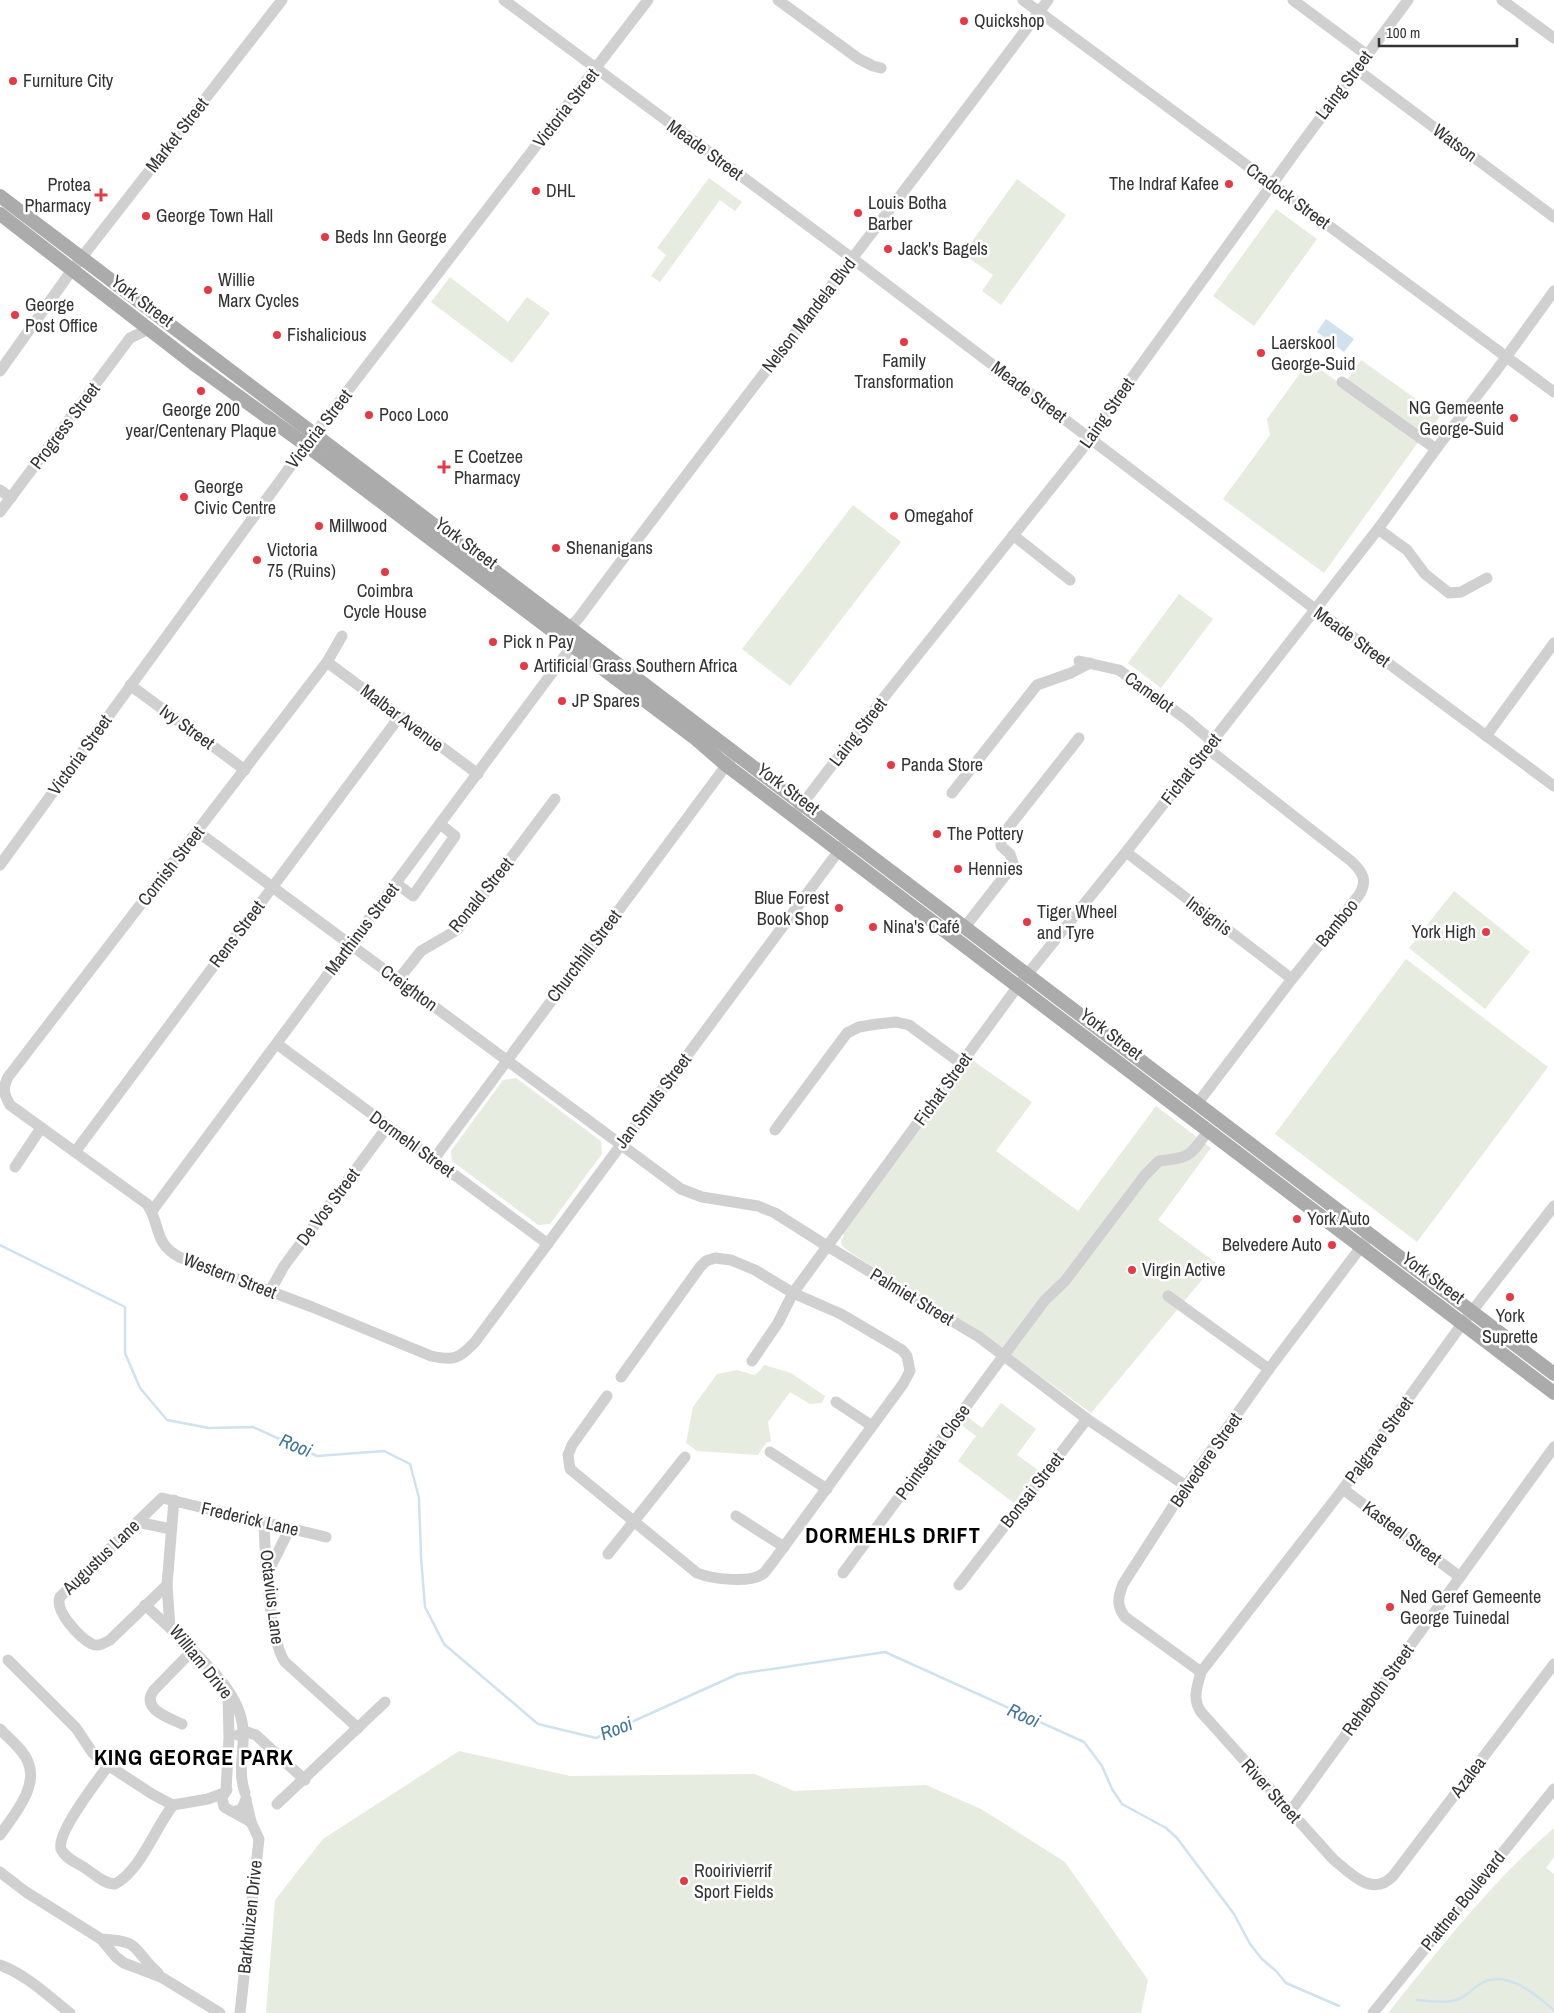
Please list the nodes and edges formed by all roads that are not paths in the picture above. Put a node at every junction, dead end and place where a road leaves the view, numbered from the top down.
1 (282, 0) edge
2 (504, 0) edge
3 (648, 0) edge
4 (778, 0) edge
5 (1024, 0) edge
6 (1048, 0) edge
7 (1292, 0) edge
8 (1408, 0) edge
9 (1502, 0) edge
10 (1039, 12) junction
11 (1554, 38) edge
12 (1367, 54) junction
13 (596, 68) junction
14 (881, 68) dead end
15 (1356, 69) junction
16 (1272, 184) junction
17 (0, 196) edge
18 (0, 214) edge
19 (1554, 217) edge
20 (852, 259) junction
21 (77, 264) junction
22 (1554, 291) edge
23 (130, 315) junction
24 (149, 329) junction
25 (130, 338) junction
26 (1507, 356) junction
27 (0, 371) edge
28 (1342, 382) dead end
29 (1554, 392) edge
30 (1088, 437) junction
31 (310, 440) junction
32 (1436, 449) junction
33 (0, 490) edge
34 (10, 498) junction
35 (0, 512) edge
36 (1378, 530) junction
37 (1013, 535) junction
38 (1487, 578) dead end
39 (1070, 580) dead end
40 (1315, 609) junction
41 (569, 628) junction
42 (342, 636) dead end
43 (1554, 643) edge
44 (572, 646) junction
45 (327, 662) junction
46 (130, 685) junction
47 (400, 716) junction
48 (1486, 736) junction
49 (1079, 738) dead end
50 (1210, 744) junction
51 (735, 753) junction
52 (726, 765) junction
53 (245, 770) junction
54 (478, 774) junction
55 (1554, 786) edge
56 (952, 793) dead end
57 (555, 799) dead end
58 (802, 805) junction
59 (793, 816) junction
60 (440, 824) junction
61 (198, 832) junction
62 (847, 839) junction
63 (839, 851) junction
64 (1126, 852) junction
65 (0, 865) edge
66 (396, 883) junction
67 (272, 887) junction
68 (964, 928) junction
69 (350, 945) junction
70 (1292, 979) junction
71 (398, 980) junction
72 (1023, 980) junction
73 (277, 1044) junction
74 (507, 1060) junction
75 (962, 1064) junction
76 (1197, 1104) junction
77 (388, 1126) junction
78 (41, 1128) junction
79 (776, 1130) dead end
80 (1208, 1131) junction
81 (621, 1144) junction
82 (75, 1152) junction
83 (434, 1159) junction
84 (15, 1167) dead end
85 (1554, 1206) edge
86 (152, 1211) junction
87 (1370, 1235) junction
88 (548, 1244) junction
89 (827, 1246) junction
90 (1361, 1247) junction
91 (270, 1291) junction
92 (793, 1293) junction
93 (1168, 1296) dead end
94 (1472, 1312) junction
95 (1462, 1324) junction
96 (1004, 1355) junction
97 (455, 1359) joint
98 (752, 1362) dead end
99 (1269, 1368) junction
100 (1554, 1374) edge
101 (621, 1377) dead end
102 (1554, 1393) edge
103 (607, 1396) dead end
104 (836, 1402) dead end
105 (1087, 1419) junction
106 (872, 1426) junction
107 (1554, 1447) edge
108 (770, 1452) dead end
109 (685, 1458) dead end
110 (1186, 1486) junction
111 (1343, 1489) junction
112 (827, 1490) junction
113 (174, 1500) junction
114 (736, 1516) dead end
115 (137, 1522) junction
116 (264, 1522) junction
117 (635, 1522) junction
118 (290, 1528) junction
119 (171, 1530) junction
120 (326, 1537) dead end
121 (784, 1547) junction
122 (608, 1554) dead end
123 (268, 1572) junction
124 (844, 1573) dead end
125 (1460, 1577) junction
126 (167, 1585) junction
127 (958, 1585) dead end
128 (145, 1605) junction
129 (170, 1628) junction
130 (192, 1651) junction
131 (8, 1660) dead end
132 (1554, 1664) edge
133 (1201, 1672) junction
134 (227, 1688) junction
135 (385, 1702) dead end
136 (182, 1724) dead end
137 (358, 1728) junction
138 (0, 1729) edge
139 (243, 1732) junction
140 (229, 1738) junction
141 (108, 1766) junction
142 (305, 1780) junction
143 (1554, 1789) edge
144 (225, 1791) junction
145 (245, 1797) junction
146 (208, 1799) junction
147 (277, 1804) dead end
148 (173, 1805) junction
149 (229, 1809) junction
150 (1290, 1812) junction
151 (252, 1822) junction
152 (0, 1835) edge
153 (0, 1872) edge
154 (1379, 1885) joint
155 (101, 1939) junction
156 (0, 1965) edge
157 (161, 1977) junction
158 (70, 2013) edge
159 (220, 2013) edge
160 (240, 2013) edge
161 (1372, 2013) edge

1 - 21 street, Market Street
2 - 13 street, Meade Street
3 - 13 street, Victoria Street
4 - 14 street
5 - 10 street, Cradock Street
6 - 10 street, Nelson Mandela Blvd
7 - 12 street
8 - 12 street, Laing Street
9 - 11 street
10 - 16 street, Cradock Street
10 - 20 street, Nelson Mandela Blvd
12 - 15 street, Laing Street
13 - 20 street, Meade Street
13 - 31 street, Victoria Street
15 - 16 street, Laing Street
15 - 19 street, Watson
16 - 26 street, Cradock Street
16 - 30 street, Laing Street
17 - 21 main road, York Street
18 - 21 main road, York Street
20 - 30 street, Meade Street
20 - 41 street, Nelson Mandela Blvd
21 - 23 main road, York Street
21 - 27 street, Market Street
21 - 31 main road, York Street
22 - 26 street, Fichat Street
23 - 24 main road, York Street
23 - 25 street
24 - 25 street, Progress Street
24 - 31 main road, York Street
25 - 34 street, Progress Street
26 - 29 street, Cradock Street
26 - 32 street, Fichat Street
28 - 32 street
30 - 37 street, Laing Street
30 - 40 street, Meade Street
31 - 41 main road, York Street
31 - 44 main road, York Street
31 - 46 street, Victoria Street
32 - 36 street, Fichat Street
33 - 34 street
34 - 35 street, Progress Street
36 - 38 street
36 - 40 street, Fichat Street
37 - 39 street
37 - 58 street, Laing Street
40 - 48 street, Meade Street
40 - 50 street, Fichat Street
41 - 44 street
41 - 51 main road, York Street
42 - 45 street, Cornish Street
43 - 48 street
44 - 52 main road, York Street
44 - 54 street, Marthinus Street
45 - 47 street, Malbar Avenue
45 - 53 street, Cornish Street
46 - 53 street, Ivy Street
46 - 65 street, Victoria Street
47 - 54 street, Malbar Avenue
47 - 67 street, Rens Street
48 - 55 street, Meade Street
49 - 68 street
50 - 56 street, Camelot
50 - 64 street, Fichat Street
50 - 70 street, Bamboo
51 - 52 street, Churchhill Street
51 - 58 main road, York Street
52 - 59 main road, York Street
52 - 74 street, Churchhill Street
53 - 61 street, Cornish Street
54 - 60 street, Marthinus Street
57 - 71 street, Ronald Street
58 - 59 street, Laing Street
58 - 62 main road, York Street
59 - 63 main road, York Street
60 - 66 street, Marthinus Street
60 - 66 street
61 - 67 street, Creighton
61 - 78 street, Cornish Street
62 - 63 street, Jan Smuts Street
62 - 68 main road, York Street
63 - 72 main road, York Street
63 - 81 street, Jan Smuts Street
64 - 70 street, Insignis
64 - 72 street, Fichat Street
66 - 69 street, Marthinus Street
67 - 69 street, Creighton
67 - 82 street, Rens Street
68 - 72 main road, York Street
69 - 71 street, Creighton
69 - 73 street, Marthinus Street
70 - 76 street, Bamboo
71 - 74 street, Creighton
72 - 75 street, Fichat Street
72 - 76 main road, York Street
72 - 80 main road, York Street
73 - 77 street, Dormehl Street
73 - 86 street, Marthinus Street
74 - 81 street, Creighton
74 - 83 street, Churchhill Street
75 - 79 street
75 - 89 street, Fichat Street
76 - 87 main road, York Street
77 - 83 street, Dormehl Street
77 - 91 street, De Vos Street
78 - 82 street
78 - 84 street
80 - 90 main road, York Street
80 - 96 street, Pointsettia Close
81 - 88 street, Jan Smuts Street
81 - 89 street, Palmiet Street
82 - 86 street
83 - 88 street, Dormehl Street
85 - 94 street, Palgrave Street
86 - 91 street, Western Street
87 - 90 street, Belvedere Street
87 - 94 main road, York Street
88 - 97 street, Jan Smuts Street
89 - 92 street, Fichat Street
89 - 96 street, Palmiet Street
90 - 95 main road, York Street
90 - 99 street, Belvedere Street
91 - 97 street, Western Street
92 - 98 street, Fichat Street
92 - 101 street
92 - 106 street
93 - 99 street
94 - 95 street, Palgrave Street
94 - 100 main road, York Street
95 - 102 main road, York Street
95 - 111 street, Palgrave Street
96 - 105 street, Palmiet Street
96 - 124 street, Pointsettia Close
99 - 110 street, Belvedere Street
103 - 117 street
104 - 106 street
105 - 110 street, Palmiet Street
105 - 127 street, Bonsai Street
106 - 112 street
107 - 125 street, Reheboth Street
108 - 112 street
109 - 117 street
110 - 133 street, Belvedere Street
111 - 125 street, Kasteel Street
111 - 133 street, Palgrave Street
112 - 121 street
113 - 115 street, Augustus Lane
113 - 116 street, Frederick Lane
113 - 119 street, William Drive
114 - 121 street
115 - 119 street
115 - 128 street, Augustus Lane
116 - 118 street, Frederick Lane
116 - 123 street, Octavius Lane
117 - 121 street
117 - 122 street
118 - 120 street, Frederick Lane
118 - 123 street
119 - 126 street, William Drive
123 - 137 street, Octavius Lane
125 - 150 street, Reheboth Street
126 - 128 street, Augustus Lane
126 - 129 street, William Drive
128 - 129 street
129 - 130 street, William Drive
130 - 134 street, William Drive
130 - 136 street
131 - 141 street
132 - 154 street, Azalea
133 - 150 street, River Street
134 - 139 street, William Drive
134 - 140 street
135 - 137 street
137 - 142 street
138 - 152 street
139 - 140 street
139 - 142 street
139 - 145 street, William Drive
140 - 144 street
141 - 148 street
141 - 148 street
142 - 147 street
143 - 161 street, Plattner Boulevard
144 - 145 street
144 - 146 street
144 - 149 street
145 - 149 street
145 - 151 street, Barkhuizen Drive
146 - 148 street
146 - 149 street
149 - 151 street
150 - 154 street, River Street
151 - 160 street, Barkhuizen Drive
153 - 155 street
155 - 157 street
155 - 157 street
156 - 158 street
157 - 159 street

